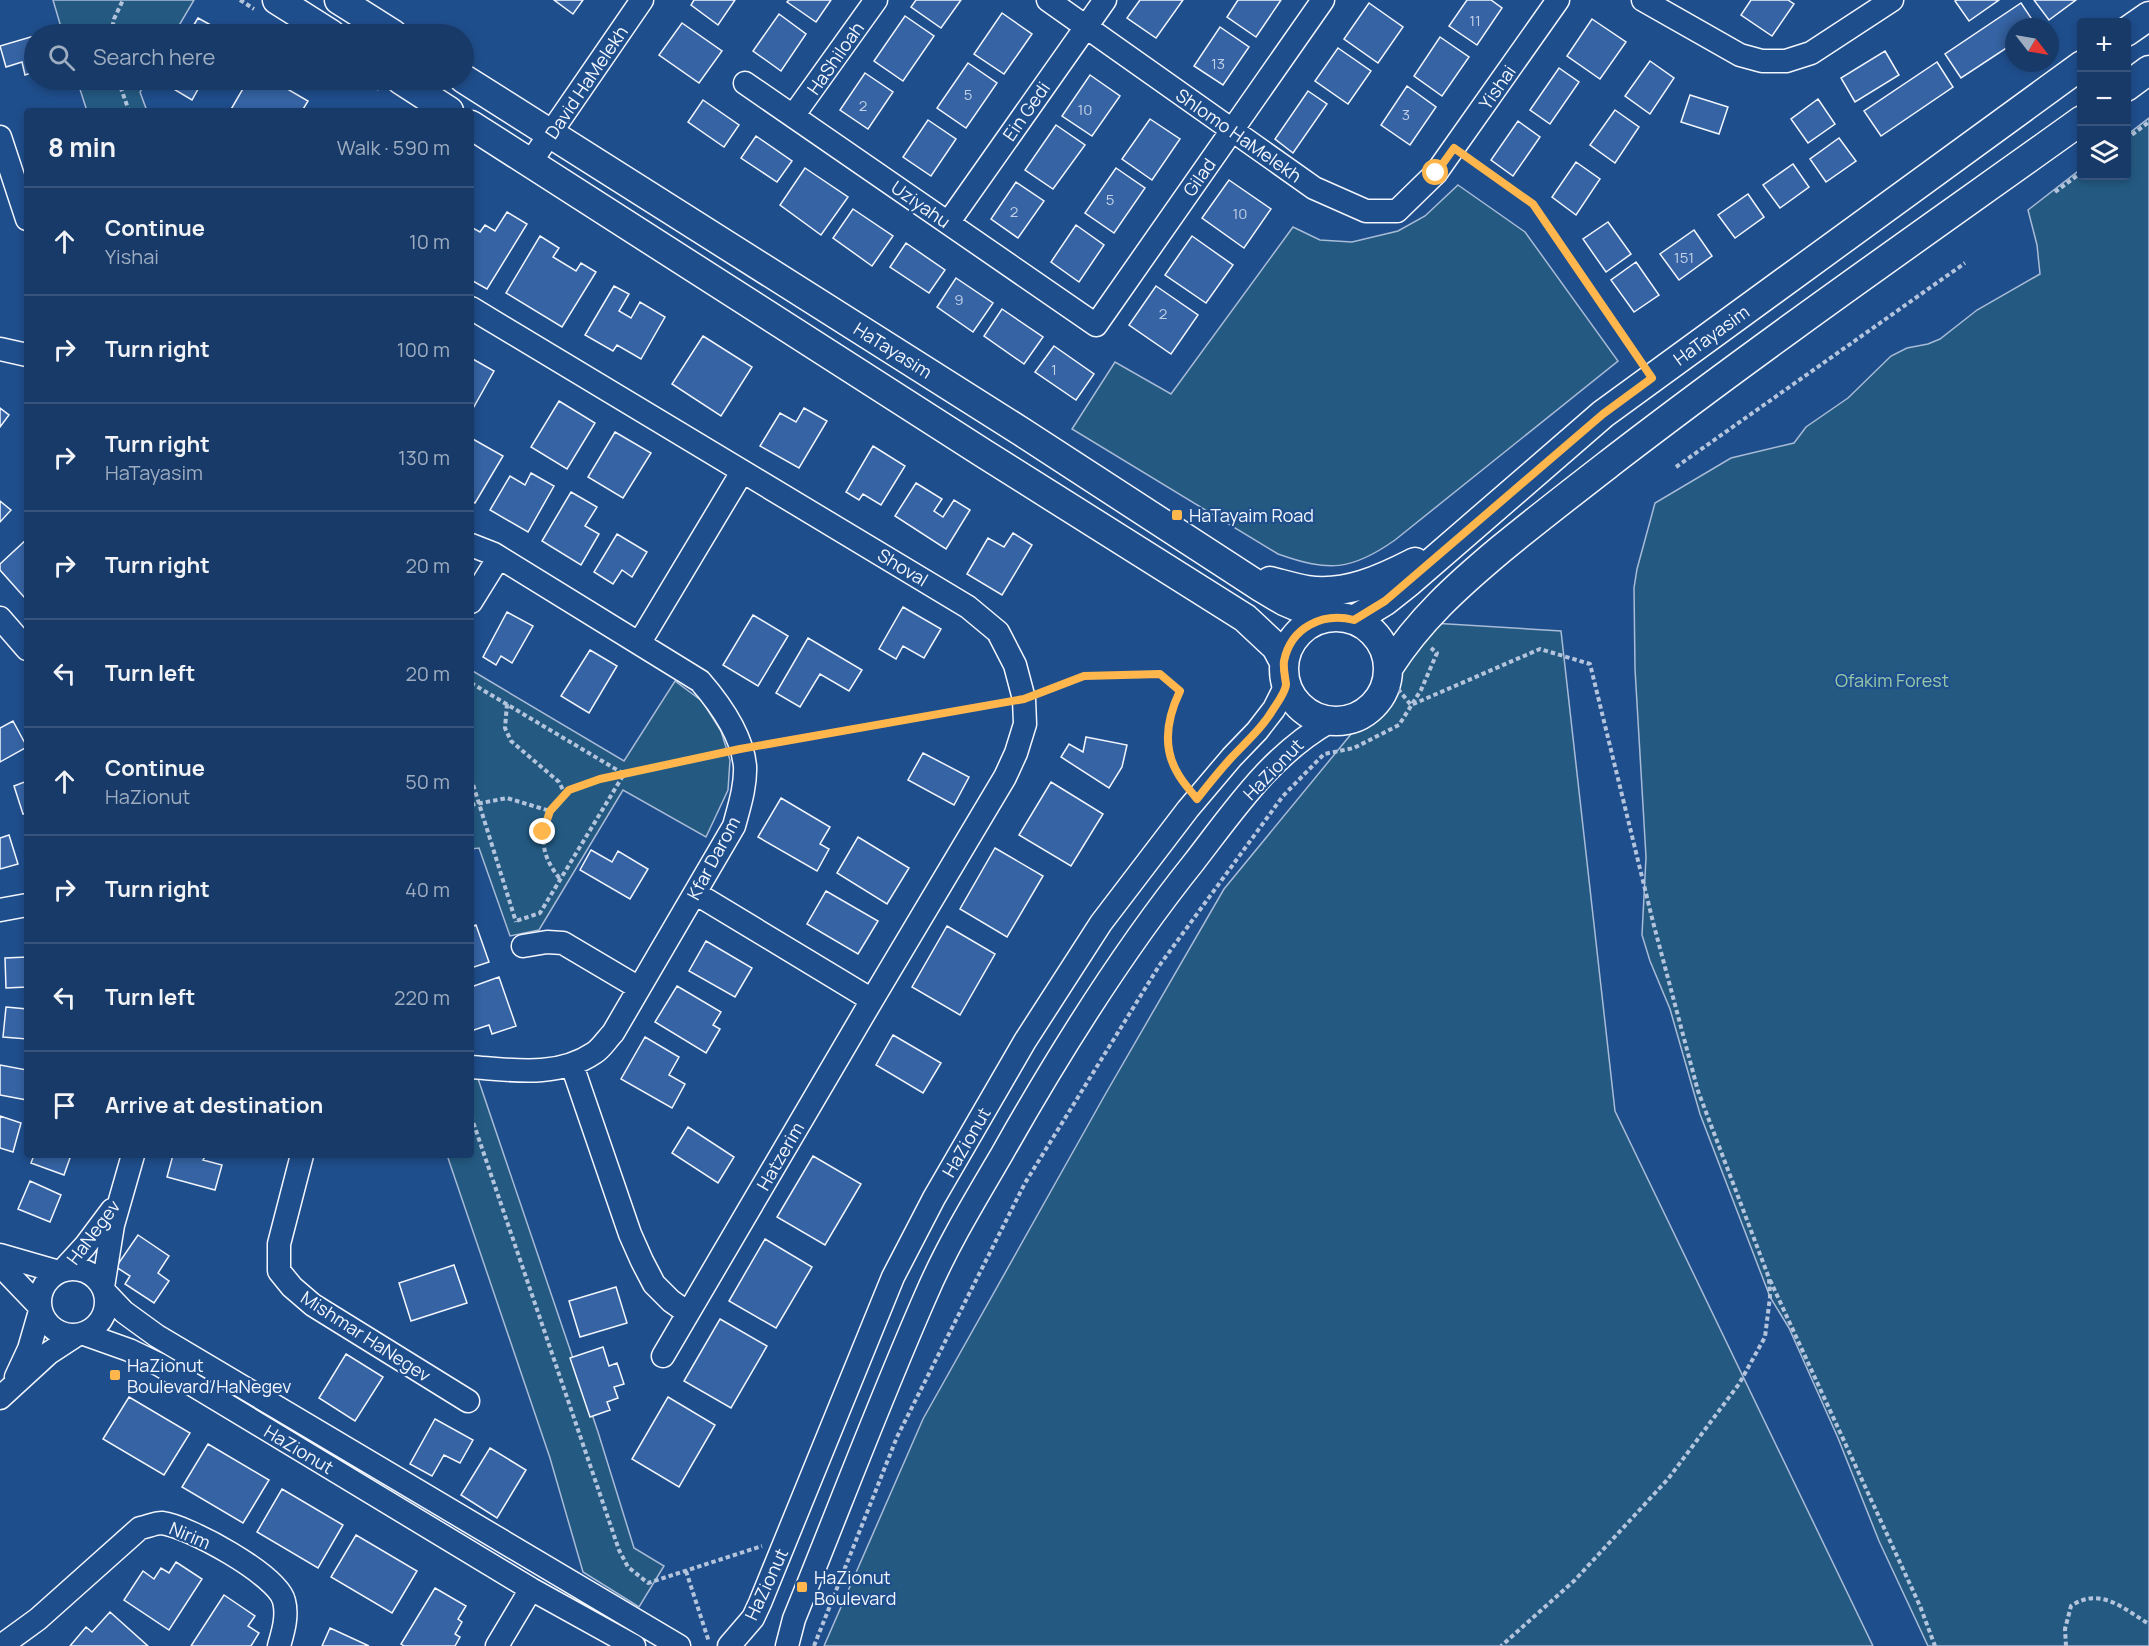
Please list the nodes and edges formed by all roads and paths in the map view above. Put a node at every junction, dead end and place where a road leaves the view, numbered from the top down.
1 (123, 0) edge
2 (277, 0) edge
3 (339, 0) edge
4 (642, 0) edge
5 (876, 0) edge
6 (1048, 0) edge
7 (1105, 0) edge
8 (1323, 0) edge
9 (1558, 0) edge
10 (1644, 0) edge
11 (1892, 0) edge
12 (2149, 16) edge
13 (113, 24) edge
14 (315, 24) edge
15 (377, 24) edge
16 (1086, 27) junction
17 (2131, 29) edge
18 (2077, 69) edge
19 (2149, 70) edge
20 (745, 83) dead end
21 (2131, 84) edge
22 (474, 86) edge
23 (122, 90) edge
24 (416, 90) edge
25 (128, 108) edge
26 (444, 108) edge
27 (793, 116) junction
28 (2149, 122) edge
29 (2077, 124) edge
30 (474, 127) edge
31 (1232, 130) junction
32 (550, 135) junction
33 (2131, 136) edge
34 (0, 137) edge
35 (1454, 148) junction
36 (530, 163) junction
37 (1436, 173) joint
38 (2077, 176) edge
39 (2055, 192) dead end
40 (24, 210) edge
41 (948, 222) junction
42 (1965, 263) dead end
43 (474, 310) edge
44 (1096, 325) joint
45 (0, 349) edge
46 (24, 354) edge
47 (1652, 378) junction
48 (1676, 467) dead end
49 (742, 472) junction
50 (1453, 542) junction
51 (474, 546) edge
52 (499, 557) junction
53 (1226, 564) junction
54 (474, 597) edge
55 (0, 618) edge
56 (1324, 618) junction
57 (1354, 620) junction
58 (1414, 631) junction
59 (640, 642) junction
60 (24, 646) edge
61 (1389, 667) junction
62 (1285, 674) junction
63 (474, 685) edge
64 (1024, 699) junction
65 (507, 704) junction
66 (1411, 705) junction
67 (1329, 722) junction
68 (740, 749) junction
69 (624, 774) junction
70 (474, 787) edge
71 (565, 794) junction
72 (1197, 799) junction
73 (479, 803) junction
74 (474, 804) edge
75 (550, 811) junction
76 (560, 879) junction
77 (695, 893) junction
78 (24, 906) edge
79 (0, 910) edge
80 (516, 921) junction
81 (524, 946) joint
82 (639, 988) junction
83 (872, 1000) junction
84 (572, 1065) junction
85 (474, 1067) edge
86 (474, 1125) edge
87 (132, 1158) edge
88 (301, 1158) edge
89 (121, 1192) junction
90 (0, 1255) edge
91 (0, 1265) edge
92 (61, 1271) junction
93 (1769, 1278) junction
94 (104, 1290) junction
95 (40, 1309) junction
96 (688, 1313) junction
97 (80, 1335) junction
98 (663, 1356) dead end
99 (6, 1392) edge
100 (468, 1401) dead end
101 (787, 1538) junction
102 (686, 1571) junction
103 (531, 1589) junction
104 (2149, 1624) edge
105 (0, 1646) edge
106 (279, 1646) edge
107 (497, 1646) edge
108 (634, 1646) edge
109 (679, 1646) edge
110 (710, 1646) edge
111 (729, 1646) edge
112 (787, 1646) edge
113 (814, 1646) edge
114 (1501, 1646) edge
115 (1935, 1646) edge
116 (2066, 1646) edge

1 - 13 path
2 - 14 main road
3 - 15 main road
4 - 32 street, David HaMelekh
5 - 27 street, HaShiloah
6 - 16 street, Shlomo HaMelekh
7 - 16 street, Ein Gedi
8 - 31 street, Gilad
9 - 35 street, Yishai
10 - 11 street
12 - 17 main road
16 - 31 street, Shlomo HaMelekh
16 - 41 street, Ein Gedi
18 - 47 main road, HaTayasim
19 - 21 main road
20 - 27 street, Uziyahu
22 - 32 main road, HaTayasim
23 - 25 path
24 - 26 main road
27 - 41 street, Uziyahu
28 - 33 path
29 - 58 main road
30 - 36 main road, HaTayasim
31 - 37 street, Shlomo HaMelekh
31 - 44 street, Gilad
32 - 36 street, David HaMelekh
32 - 53 main road, HaTayasim
34 - 40 street
35 - 37 street, Yishai
35 - 47 path
36 - 62 main road, HaTayasim
38 - 39 path
41 - 44 street, Uziyahu
42 - 48 path
43 - 49 street, Shoval
45 - 46 street
47 - 50 main road, HaTayasim
49 - 59 street
49 - 64 street, Shoval
50 - 53 main road
50 - 57 main road, HaTayasim
51 - 52 street, Kfar Darom
52 - 54 street
52 - 59 street, Kfar Darom
53 - 56 main road, HaTayasim
55 - 60 street
56 - 57 main road
56 - 62 main road
57 - 61 main road
58 - 61 main road
58 - 66 path
59 - 68 street, Kfar Darom
61 - 67 main road
62 - 67 main road
62 - 72 street, HaZionut
63 - 65 path
64 - 68 path
64 - 72 path
64 - 83 street, Hatzerim
65 - 69 path
65 - 71 path
66 - 93 path
66 - 113 path
67 - 112 street, HaZionut
68 - 69 path
68 - 77 street, Kfar Darom
69 - 71 path
69 - 76 path
70 - 73 path
71 - 75 path
72 - 101 street, HaZionut
73 - 74 path
73 - 75 path
73 - 80 path
75 - 76 path
76 - 80 path
77 - 82 street, Kfar Darom
77 - 83 street
78 - 79 street
80 - 81 path
81 - 82 street
82 - 84 street, Kfar Darom
83 - 96 street, Hatzerim
84 - 85 street, Kfar Darom
84 - 96 street
86 - 102 path
87 - 89 street, HaNegev
88 - 100 street, Mishmar HaNegev
89 - 92 street, HaNegev
89 - 94 street, HaNegev
90 - 92 street
91 - 95 street
92 - 94 street
92 - 95 street
93 - 114 path
93 - 115 path
94 - 97 street
94 - 109 street, HaZionut
95 - 97 street
95 - 99 street
96 - 98 street, Hatzerim
97 - 99 street
97 - 103 street, HaZionut
101 - 102 path
101 - 111 street, HaZionut
102 - 110 path
103 - 107 street
103 - 108 street, HaZionut
104 - 116 path
105 - 106 street, Nirim

